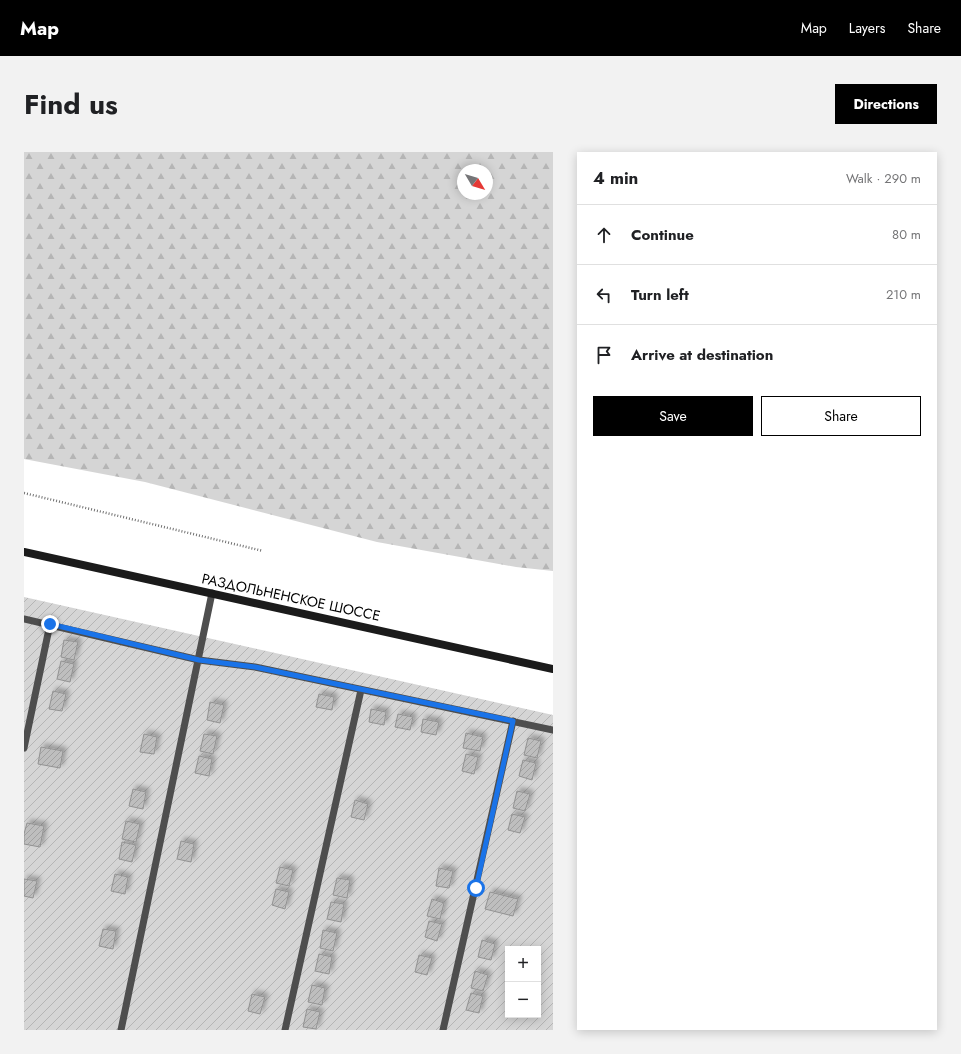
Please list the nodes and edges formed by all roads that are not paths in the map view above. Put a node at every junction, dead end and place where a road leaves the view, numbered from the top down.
1 (24, 552) edge
2 (212, 593) junction
3 (24, 619) edge
4 (50, 624) junction
5 (199, 660) junction
6 (553, 669) edge
7 (361, 690) junction
8 (513, 721) junction
9 (553, 730) edge
10 (24, 748) edge
11 (121, 1030) edge
12 (284, 1030) edge
13 (443, 1030) edge

1 - 2 main road, РАЗДОЛЬНЕНСКОЕ ШОССЕ
2 - 5 lane
2 - 6 main road, РАЗДОЛЬНЕНСКОЕ ШОССЕ
3 - 4 lane
4 - 5 lane
4 - 10 lane
5 - 7 lane
5 - 11 lane
7 - 8 lane
7 - 12 lane
8 - 9 lane
8 - 13 lane

